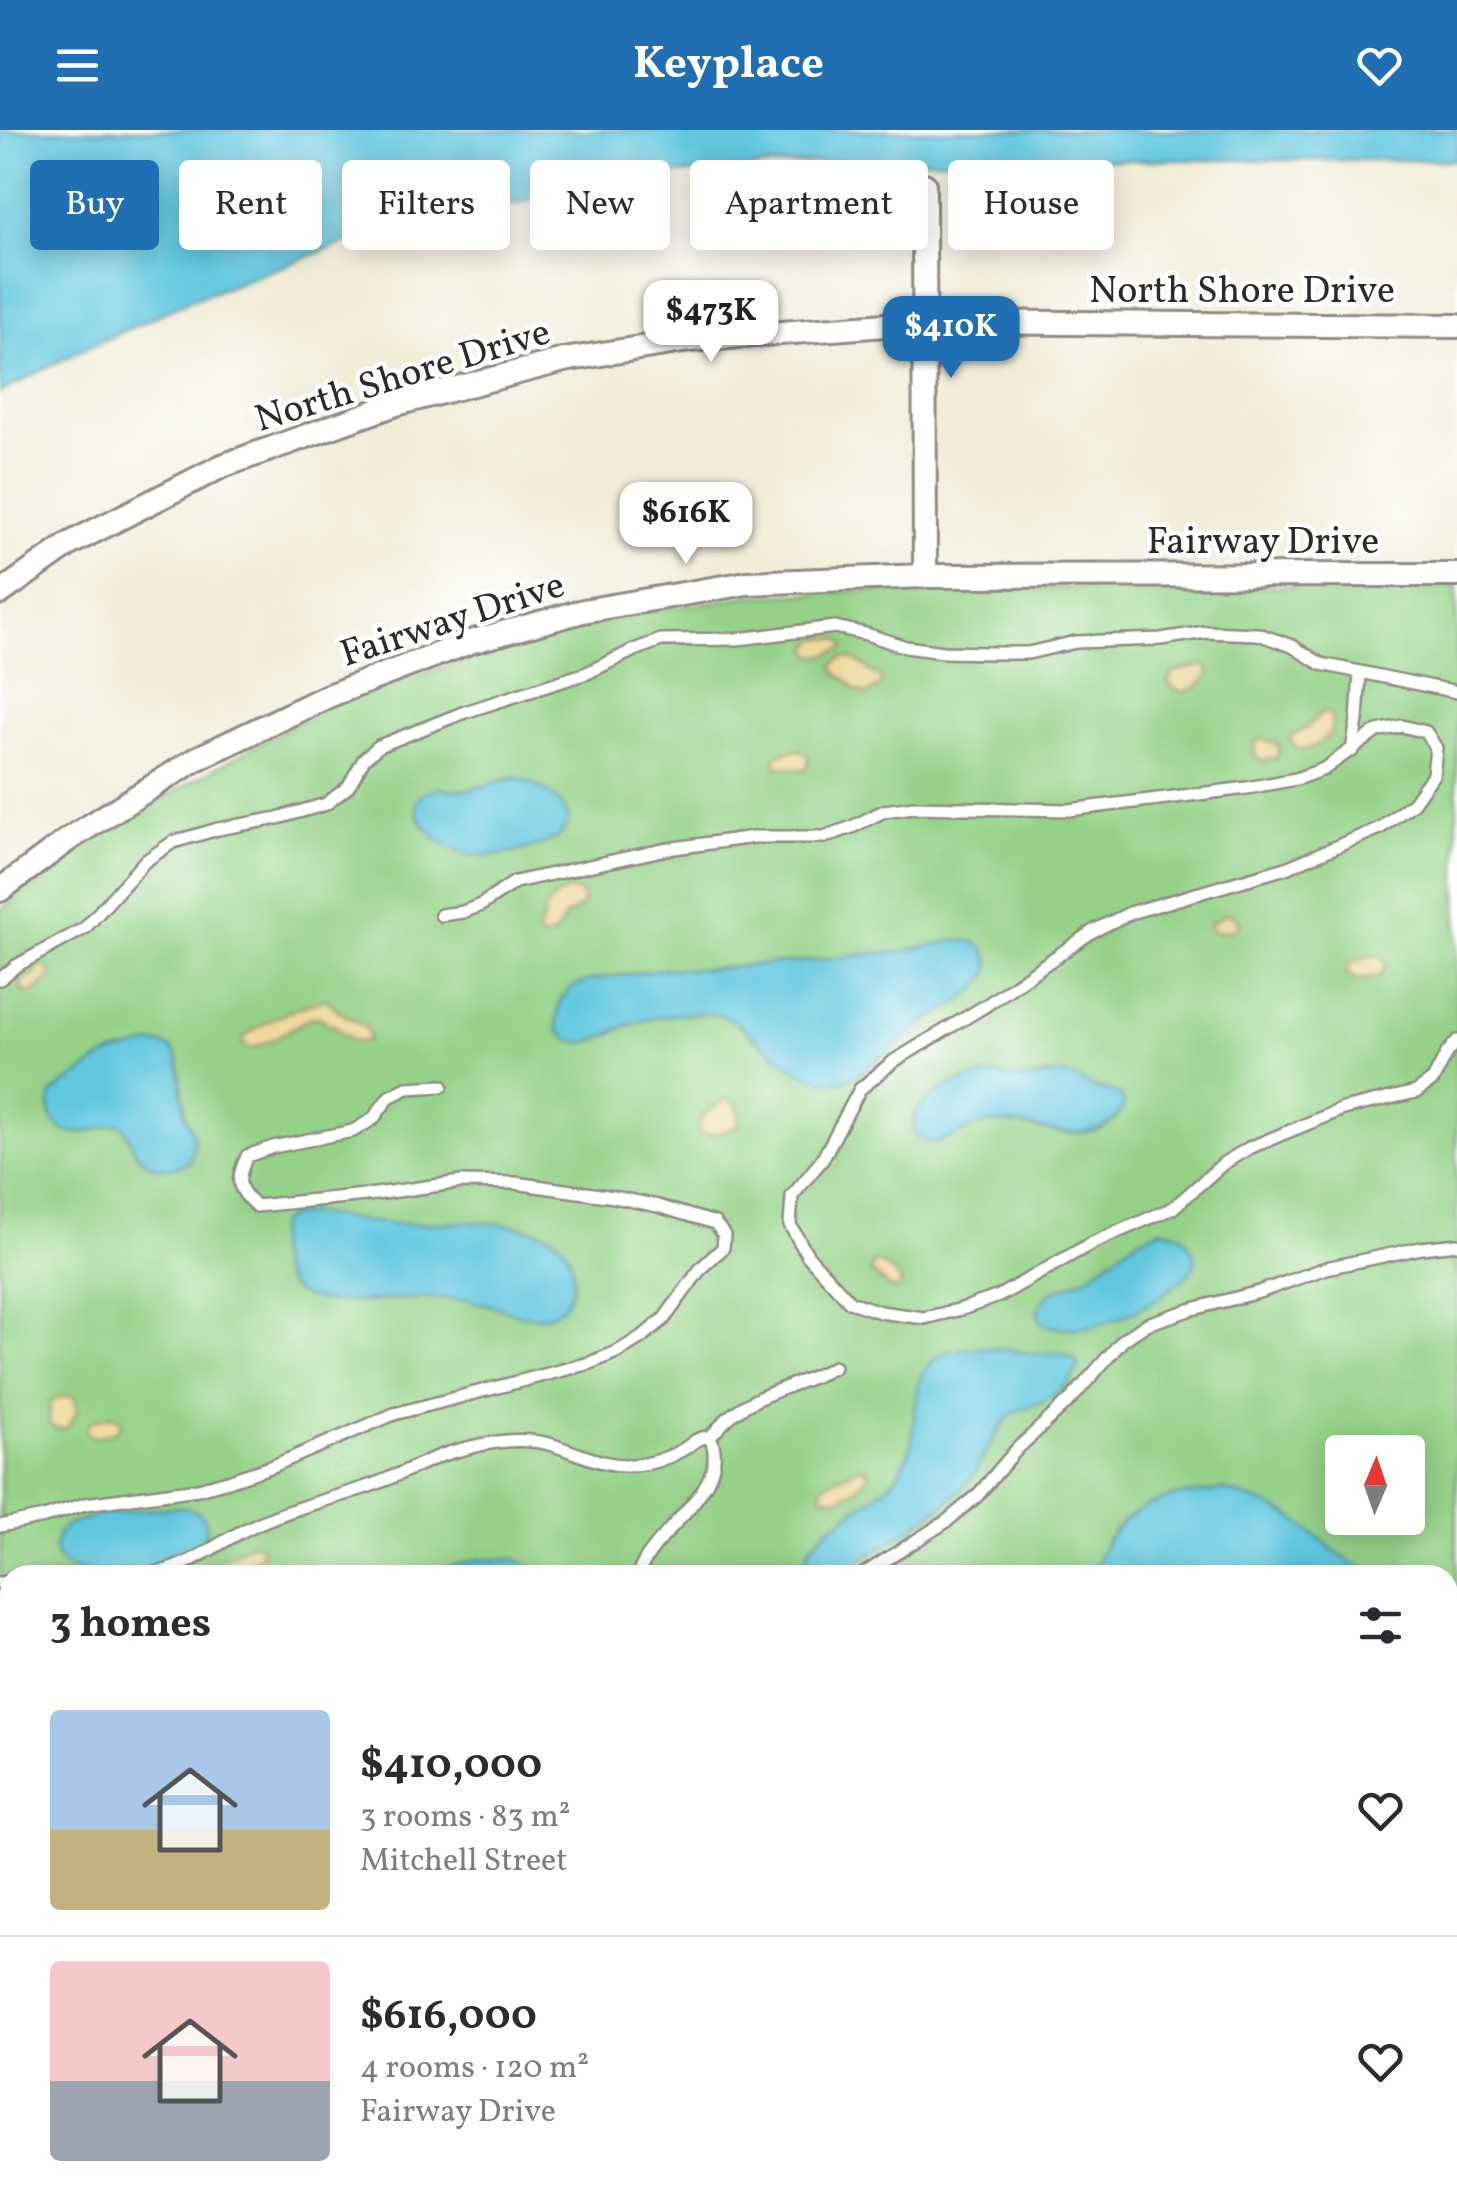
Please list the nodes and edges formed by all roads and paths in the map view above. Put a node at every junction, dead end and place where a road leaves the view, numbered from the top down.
1 (924, 250) edge
2 (924, 322) junction
3 (1457, 326) edge
4 (1457, 575) edge
5 (925, 576) junction
6 (0, 593) edge
7 (1360, 673) junction
8 (1457, 692) edge
9 (1352, 750) junction
10 (0, 890) edge
11 (441, 915) dead end
12 (0, 979) edge
13 (1457, 1041) edge
14 (442, 1086) dead end
15 (1457, 1244) edge
16 (834, 1367) dead end
17 (710, 1437) junction
18 (0, 1526) edge
19 (183, 1565) edge
20 (642, 1565) edge
21 (878, 1565) edge

1 - 2 street
2 - 3 street, North Shore Drive
2 - 5 street
2 - 6 street, North Shore Drive
4 - 5 street, Fairway Drive
5 - 10 street, Fairway Drive
7 - 8 lane
7 - 9 lane
7 - 12 lane
9 - 11 lane
9 - 13 lane
14 - 18 lane
15 - 21 lane
16 - 17 lane
17 - 19 lane
17 - 20 lane

